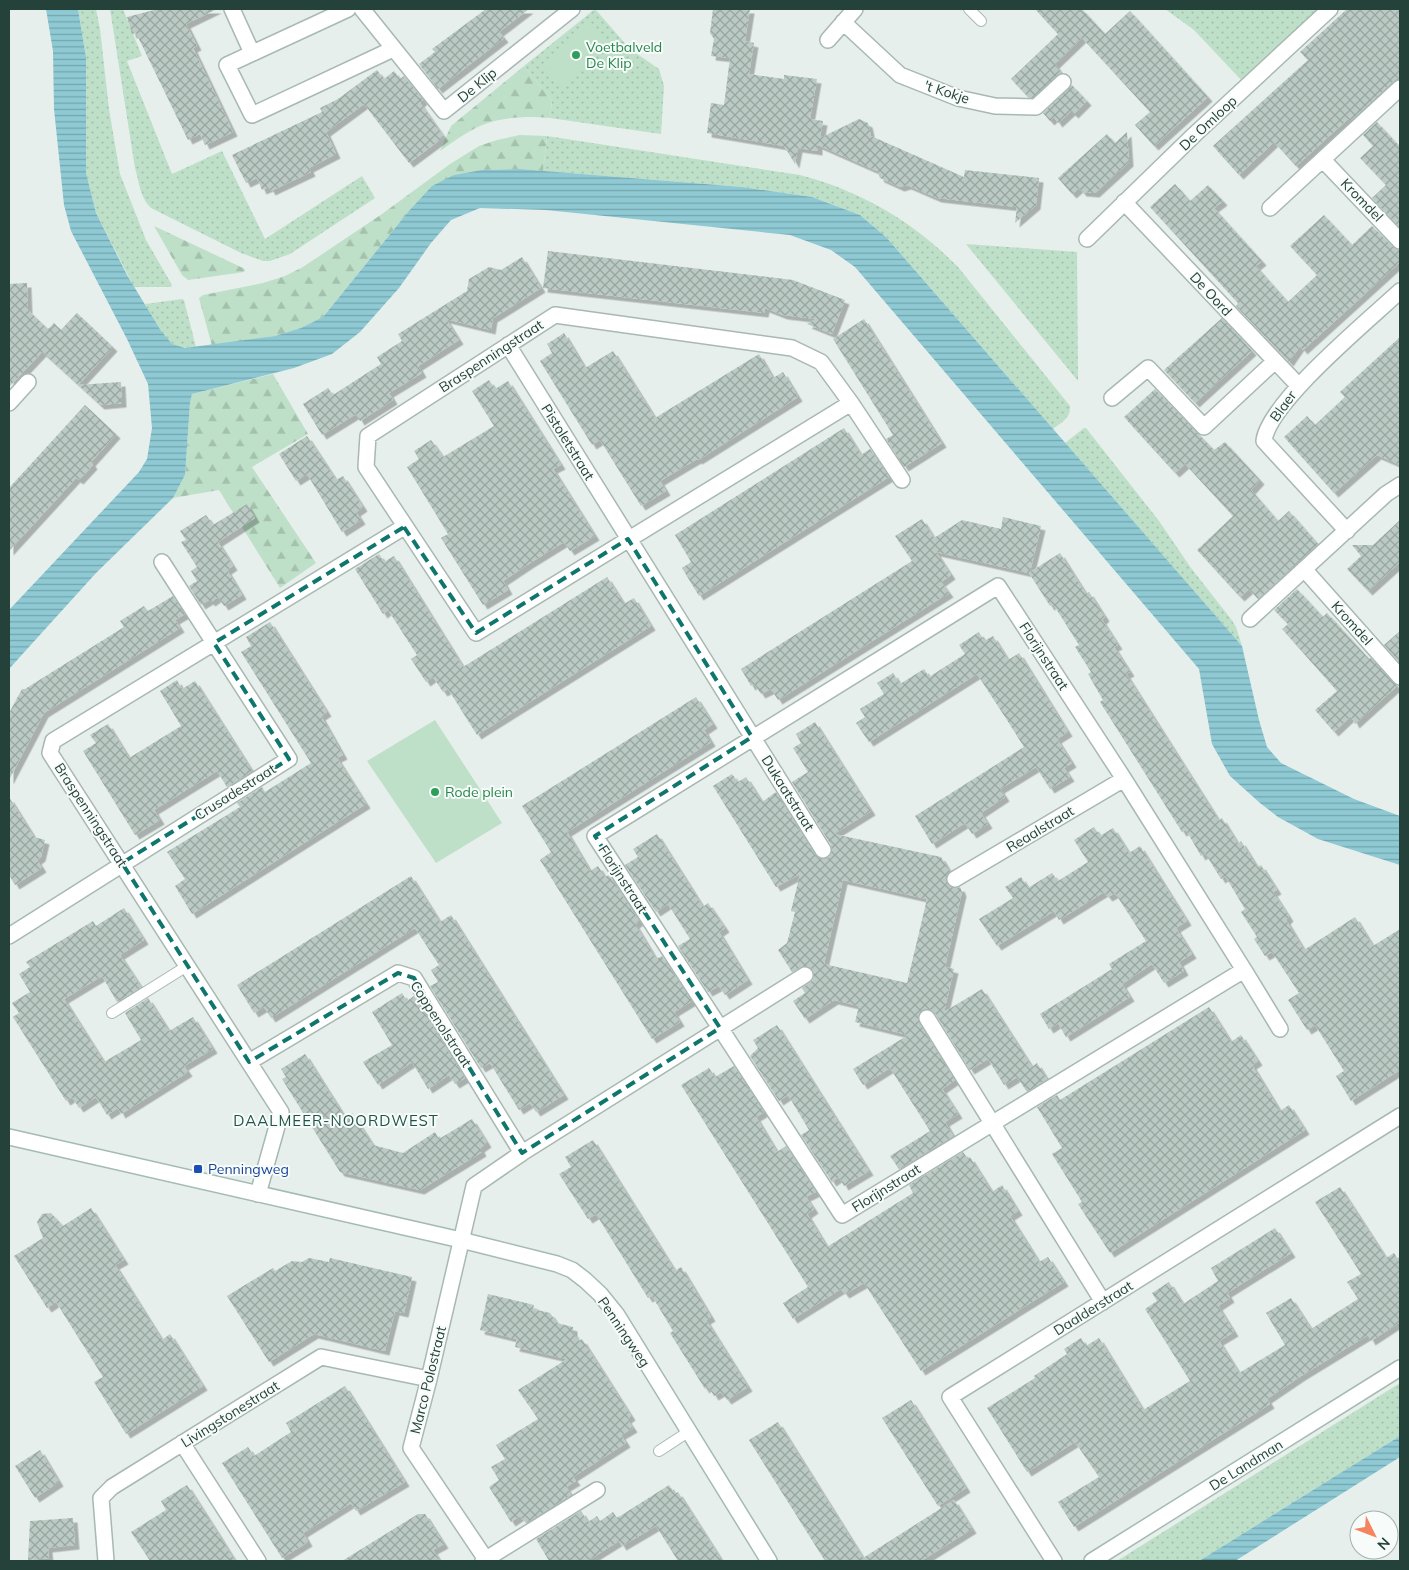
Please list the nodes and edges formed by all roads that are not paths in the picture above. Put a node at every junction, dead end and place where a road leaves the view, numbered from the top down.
1 (232, 9) edge
2 (348, 9) edge
3 (362, 9) edge
4 (572, 9) edge
5 (855, 9) edge
6 (969, 9) edge
7 (1330, 9) edge
8 (981, 21) dead end
9 (843, 22) junction
10 (828, 40) dead end
11 (393, 49) junction
12 (252, 53) junction
13 (1063, 82) dead end
14 (1400, 88) edge
15 (1323, 160) junction
16 (1124, 202) junction
17 (1270, 208) dead end
18 (1087, 239) dead end
19 (1400, 240) edge
20 (1400, 291) edge
21 (508, 345) junction
22 (1275, 361) junction
23 (28, 382) dead end
24 (1298, 385) junction
25 (1112, 398) dead end
26 (9, 403) edge
27 (851, 403) junction
28 (902, 480) dead end
29 (1400, 485) edge
30 (404, 527) junction
31 (1347, 531) junction
32 (628, 540) junction
33 (162, 562) dead end
34 (1304, 569) junction
35 (1250, 619) dead end
36 (214, 643) junction
37 (1400, 677) edge
38 (752, 737) junction
39 (1124, 779) junction
40 (824, 850) dead end
41 (122, 863) junction
42 (955, 879) dead end
43 (9, 936) edge
44 (187, 966) junction
45 (1244, 970) junction
46 (805, 974) dead end
47 (112, 1013) dead end
48 (927, 1018) dead end
49 (720, 1028) junction
50 (1280, 1029) dead end
51 (249, 1062) junction
52 (1400, 1116) edge
53 (993, 1122) junction
54 (9, 1137) edge
55 (522, 1153) junction
56 (258, 1194) junction
57 (461, 1240) junction
58 (1103, 1302) junction
59 (1400, 1368) edge
60 (429, 1379) junction
61 (688, 1432) junction
62 (182, 1443) junction
63 (659, 1451) dead end
64 (597, 1490) dead end
65 (106, 1561) edge
66 (258, 1561) edge
67 (486, 1561) edge
68 (768, 1561) edge
69 (1054, 1561) edge
70 (1092, 1561) edge

1 - 12 street
2 - 12 street
3 - 11 street, De Klip
4 - 11 street, De Klip
5 - 9 street
6 - 8 lane
7 - 16 street, De Omloop
9 - 10 street
9 - 13 street, 't Kokje
11 - 12 street
14 - 15 street
15 - 17 street
15 - 19 street, Kromdel
16 - 18 street, De Omloop
16 - 22 street, De Oord
20 - 24 street, Blaer
21 - 27 street, Braspenningstraat
21 - 30 street, Braspenningstraat
21 - 32 street, Pistoletstraat
22 - 24 street, De Oord
22 - 25 street
23 - 26 street
24 - 31 street, Blaer
27 - 28 street, Braspenningstraat
27 - 32 street, Braspenningstraat
29 - 31 street
30 - 32 street, Braspenningstraat
30 - 36 street, Braspenningstraat
31 - 34 street
32 - 38 street
33 - 36 street, Crusadestraat
34 - 35 street
34 - 37 street, Kromdel
36 - 41 street, Braspenningstraat
36 - 41 street, Crusadestraat
38 - 39 street, Florijnstraat
38 - 40 street, Dukaatstraat
38 - 49 street, Florijnstraat
39 - 42 street, Reaalstraat
39 - 45 street, Florijnstraat
41 - 43 street, Crusadestraat
41 - 44 street, Braspenningstraat
44 - 47 lane
44 - 51 street, Braspenningstraat
45 - 50 street, Florijnstraat
45 - 53 street, Florijnstraat
46 - 49 street
48 - 53 street
49 - 53 street, Florijnstraat
49 - 55 street
51 - 55 street, Coppenolstraat
51 - 56 street, Braspenningstraat
52 - 58 street, Daalderstraat
53 - 58 street
54 - 56 street, Penningweg
55 - 57 street
56 - 57 street, Penningweg
57 - 60 street, Marco Polostraat
57 - 61 street, Penningweg
58 - 69 street, Daalderstraat
59 - 70 street, De Landman
60 - 62 street, Livingstonestraat
60 - 67 street, Marco Polostraat
61 - 63 lane
61 - 68 street, Penningweg
62 - 65 street, Livingstonestraat
62 - 66 street
64 - 67 street, Marco Polostraat

